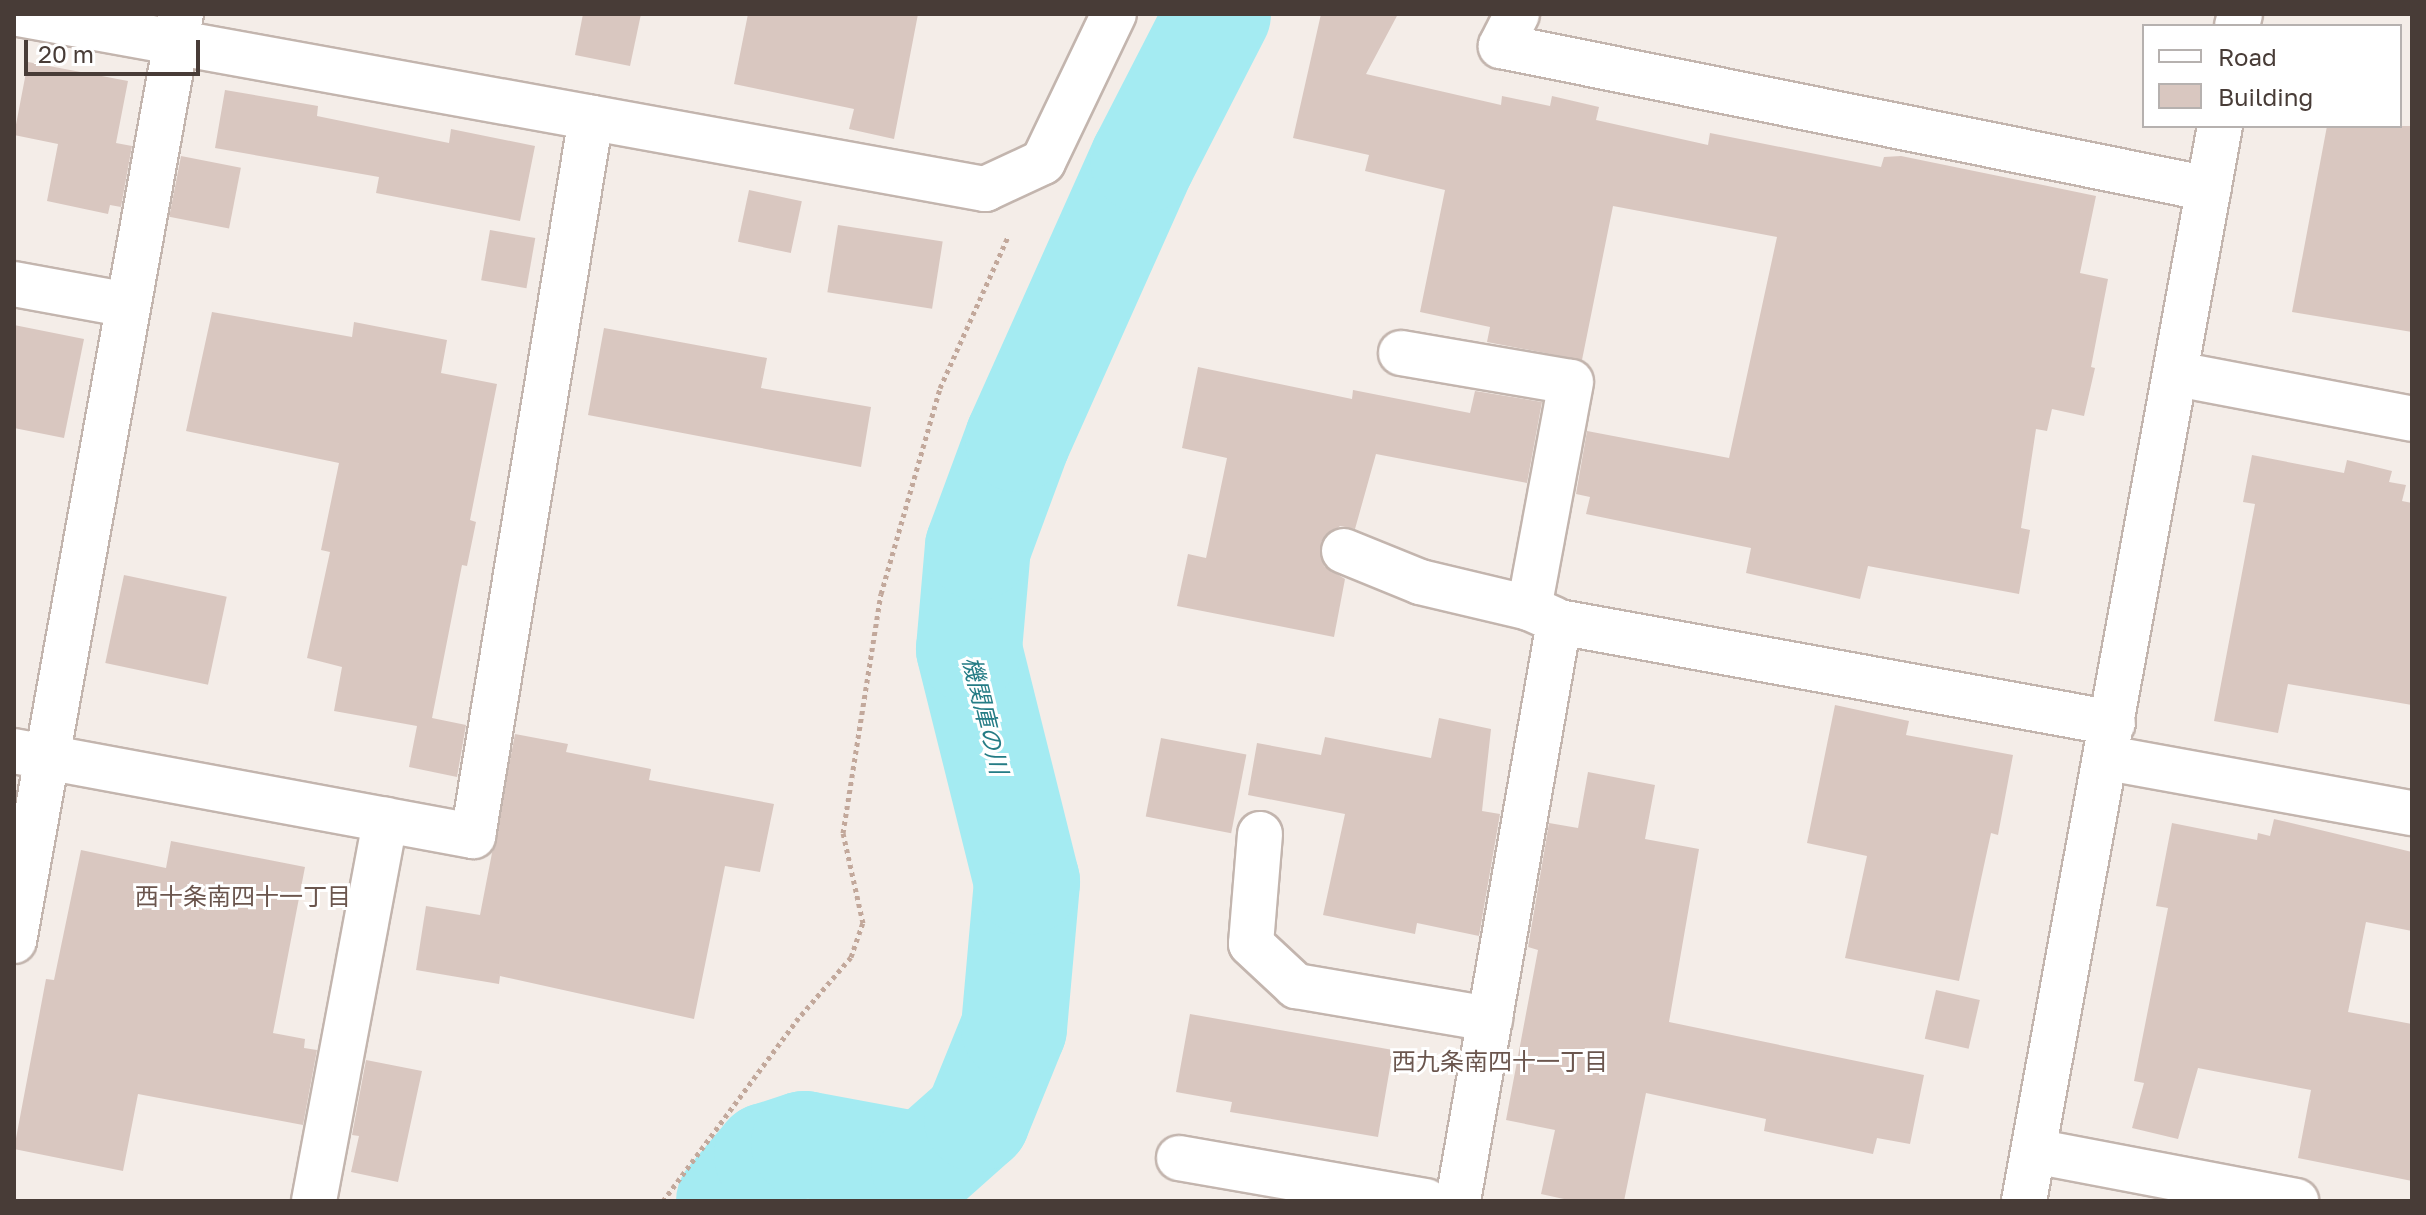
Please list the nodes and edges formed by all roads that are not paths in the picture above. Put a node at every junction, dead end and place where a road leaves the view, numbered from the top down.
1 (19, 14) edge
2 (1114, 14) edge
3 (1517, 14) edge
4 (178, 28) edge
5 (591, 118) junction
6 (2220, 128) edge
7 (2209, 189) junction
8 (14, 284) edge
9 (128, 305) junction
10 (1401, 353) dead end
11 (2177, 374) junction
12 (2412, 419) edge
13 (1344, 551) dead end
14 (1544, 615) junction
15 (2111, 740) junction
16 (31, 754) edge
17 (2412, 813) edge
18 (385, 820) junction
19 (1260, 834) dead end
20 (14, 941) edge
21 (1490, 1019) junction
22 (2034, 1151) junction
23 (1179, 1158) dead end
24 (314, 1201) edge
25 (1426, 1201) edge
26 (1458, 1201) edge
27 (2024, 1201) edge
28 (2296, 1201) edge

1 - 4 street
2 - 5 street
3 - 7 street
4 - 5 street
4 - 9 street
5 - 18 street
6 - 7 street
7 - 11 street
8 - 9 street
9 - 16 street
10 - 14 street
11 - 12 street
11 - 15 street
13 - 14 street
14 - 15 street
14 - 21 street
15 - 17 street
15 - 22 street
16 - 18 street
16 - 20 street
18 - 24 street
19 - 21 street
21 - 26 street
22 - 27 street
22 - 28 street
23 - 25 street

